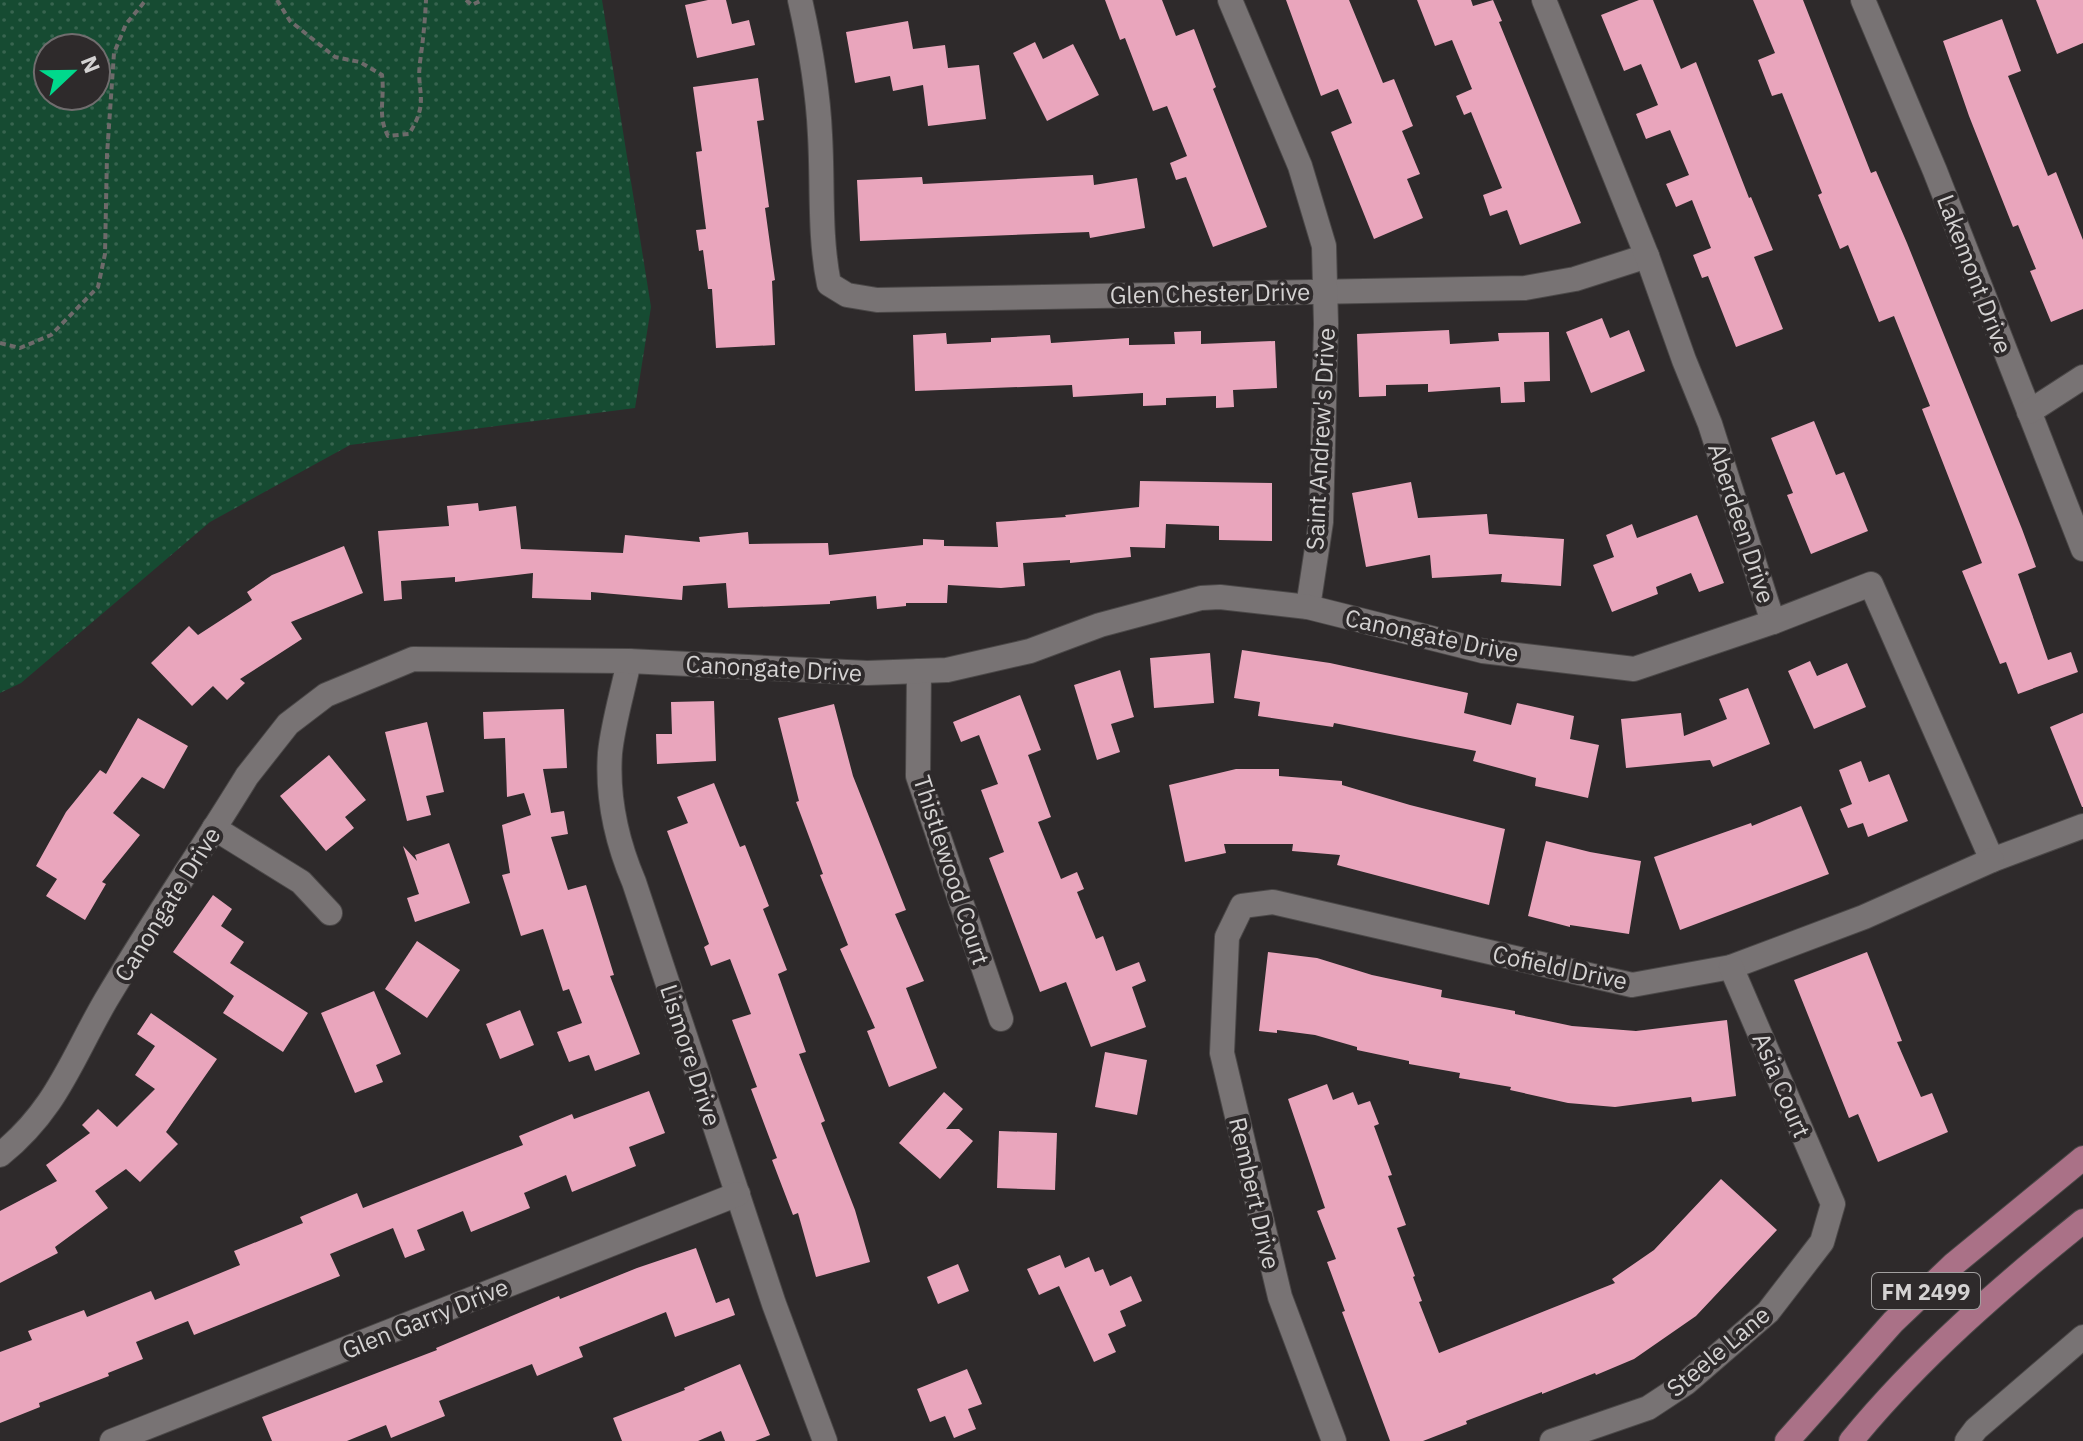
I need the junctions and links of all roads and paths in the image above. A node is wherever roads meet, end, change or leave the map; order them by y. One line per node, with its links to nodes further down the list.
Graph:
1 (146, 0): 12 (path)
2 (277, 0): 3 (path)
3 (426, 0)
4 (466, 0): 5 (path)
5 (482, 0)
6 (1230, 0): 11 (street, Saint Andrew's Drive)
7 (1544, 0): 10 (street, Aberdeen Drive)
8 (1863, 0): 14 (street, Lakemont Drive)
9 (805, 1): 11 (street, Glen Chester Drive)
10 (1647, 256): 11 (street, Glen Chester Drive); 17 (street, Aberdeen Drive)
11 (1325, 290): 16 (street, Saint Andrew's Drive)
12 (0, 343)
13 (2083, 377): 14 (street)
14 (2029, 412): 15 (street, Lakemont Drive)
15 (2083, 549)
16 (1308, 607): 17 (street, Canongate Drive); 19 (street, Canongate Drive)
17 (1773, 622): 22 (street, Aberdeen Drive)
18 (629, 661): 19 (street, Canongate Drive); 21 (street, Canongate Drive); 29 (street, Lismore Drive)
19 (919, 671): 26 (street, Thistlewood Court)
20 (2083, 826): 22 (street)
21 (214, 828): 23 (street); 27 (street, Canongate Drive)
22 (1992, 860): 25 (street, Cofield Drive)
23 (330, 913)
24 (1227, 937): 25 (street, Cofield Drive); 36 (street, Rembert Drive)
25 (1731, 967): 30 (street, Asia Court)
26 (1001, 1019)
27 (0, 1155)
28 (2083, 1158): 38 (main road, FM 2499)
29 (738, 1194): 34 (street, Glen Garry Drive); 35 (street, Lismore Drive)
30 (1833, 1204): 37 (street, Steele Lane)
31 (2083, 1221): 39 (main road, FM 2499)
32 (2083, 1337): 33 (street)
33 (1978, 1437)
34 (112, 1441)
35 (825, 1441)
36 (1334, 1441)
37 (1552, 1441)
38 (1787, 1441)
39 (1851, 1441)

